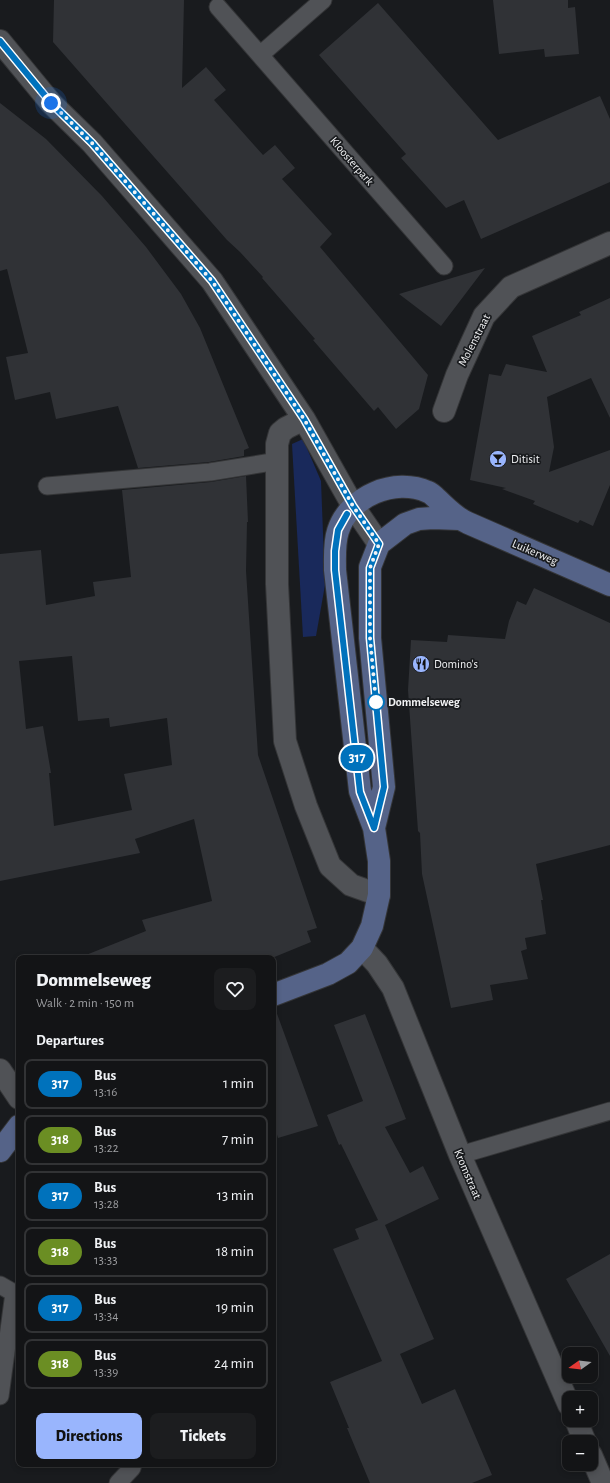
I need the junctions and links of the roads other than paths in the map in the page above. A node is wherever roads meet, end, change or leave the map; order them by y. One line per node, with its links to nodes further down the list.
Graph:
1 (322, 0): 4 (lane)
2 (218, 7): 4 (lane, Kloosterpark)
3 (0, 41): 8 (street)
4 (260, 55): 6 (lane, Kloosterpark)
5 (610, 243): 7 (street, Molenstraat)
6 (444, 266)
7 (444, 411)
8 (304, 419): 9 (street); 11 (street)
9 (278, 461): 10 (lane); 16 (street)
10 (47, 486)
11 (353, 506): 12 (street, Luikerweg); 13 (street); 15 (street)
12 (459, 519): 13 (street, Luikerweg); 14 (street, Luikerweg)
13 (379, 544): 15 (street)
14 (610, 585)
15 (374, 828): 16 (street)
16 (379, 896): 17 (street)
17 (362, 948): 18 (street); 24 (street, Kromstraat)
18 (276, 994)
19 (0, 1070): 20 (street)
20 (16, 1094)
21 (610, 1111): 24 (lane)
22 (16, 1130): 23 (street)
23 (0, 1151)
24 (460, 1155): 26 (street, Kromstraat)
25 (11, 1289): 27 (lane)
26 (563, 1391)
27 (0, 1396)
28 (132, 1467): 30 (lane)
29 (598, 1471): 31 (street)
30 (118, 1483)
31 (603, 1483)

